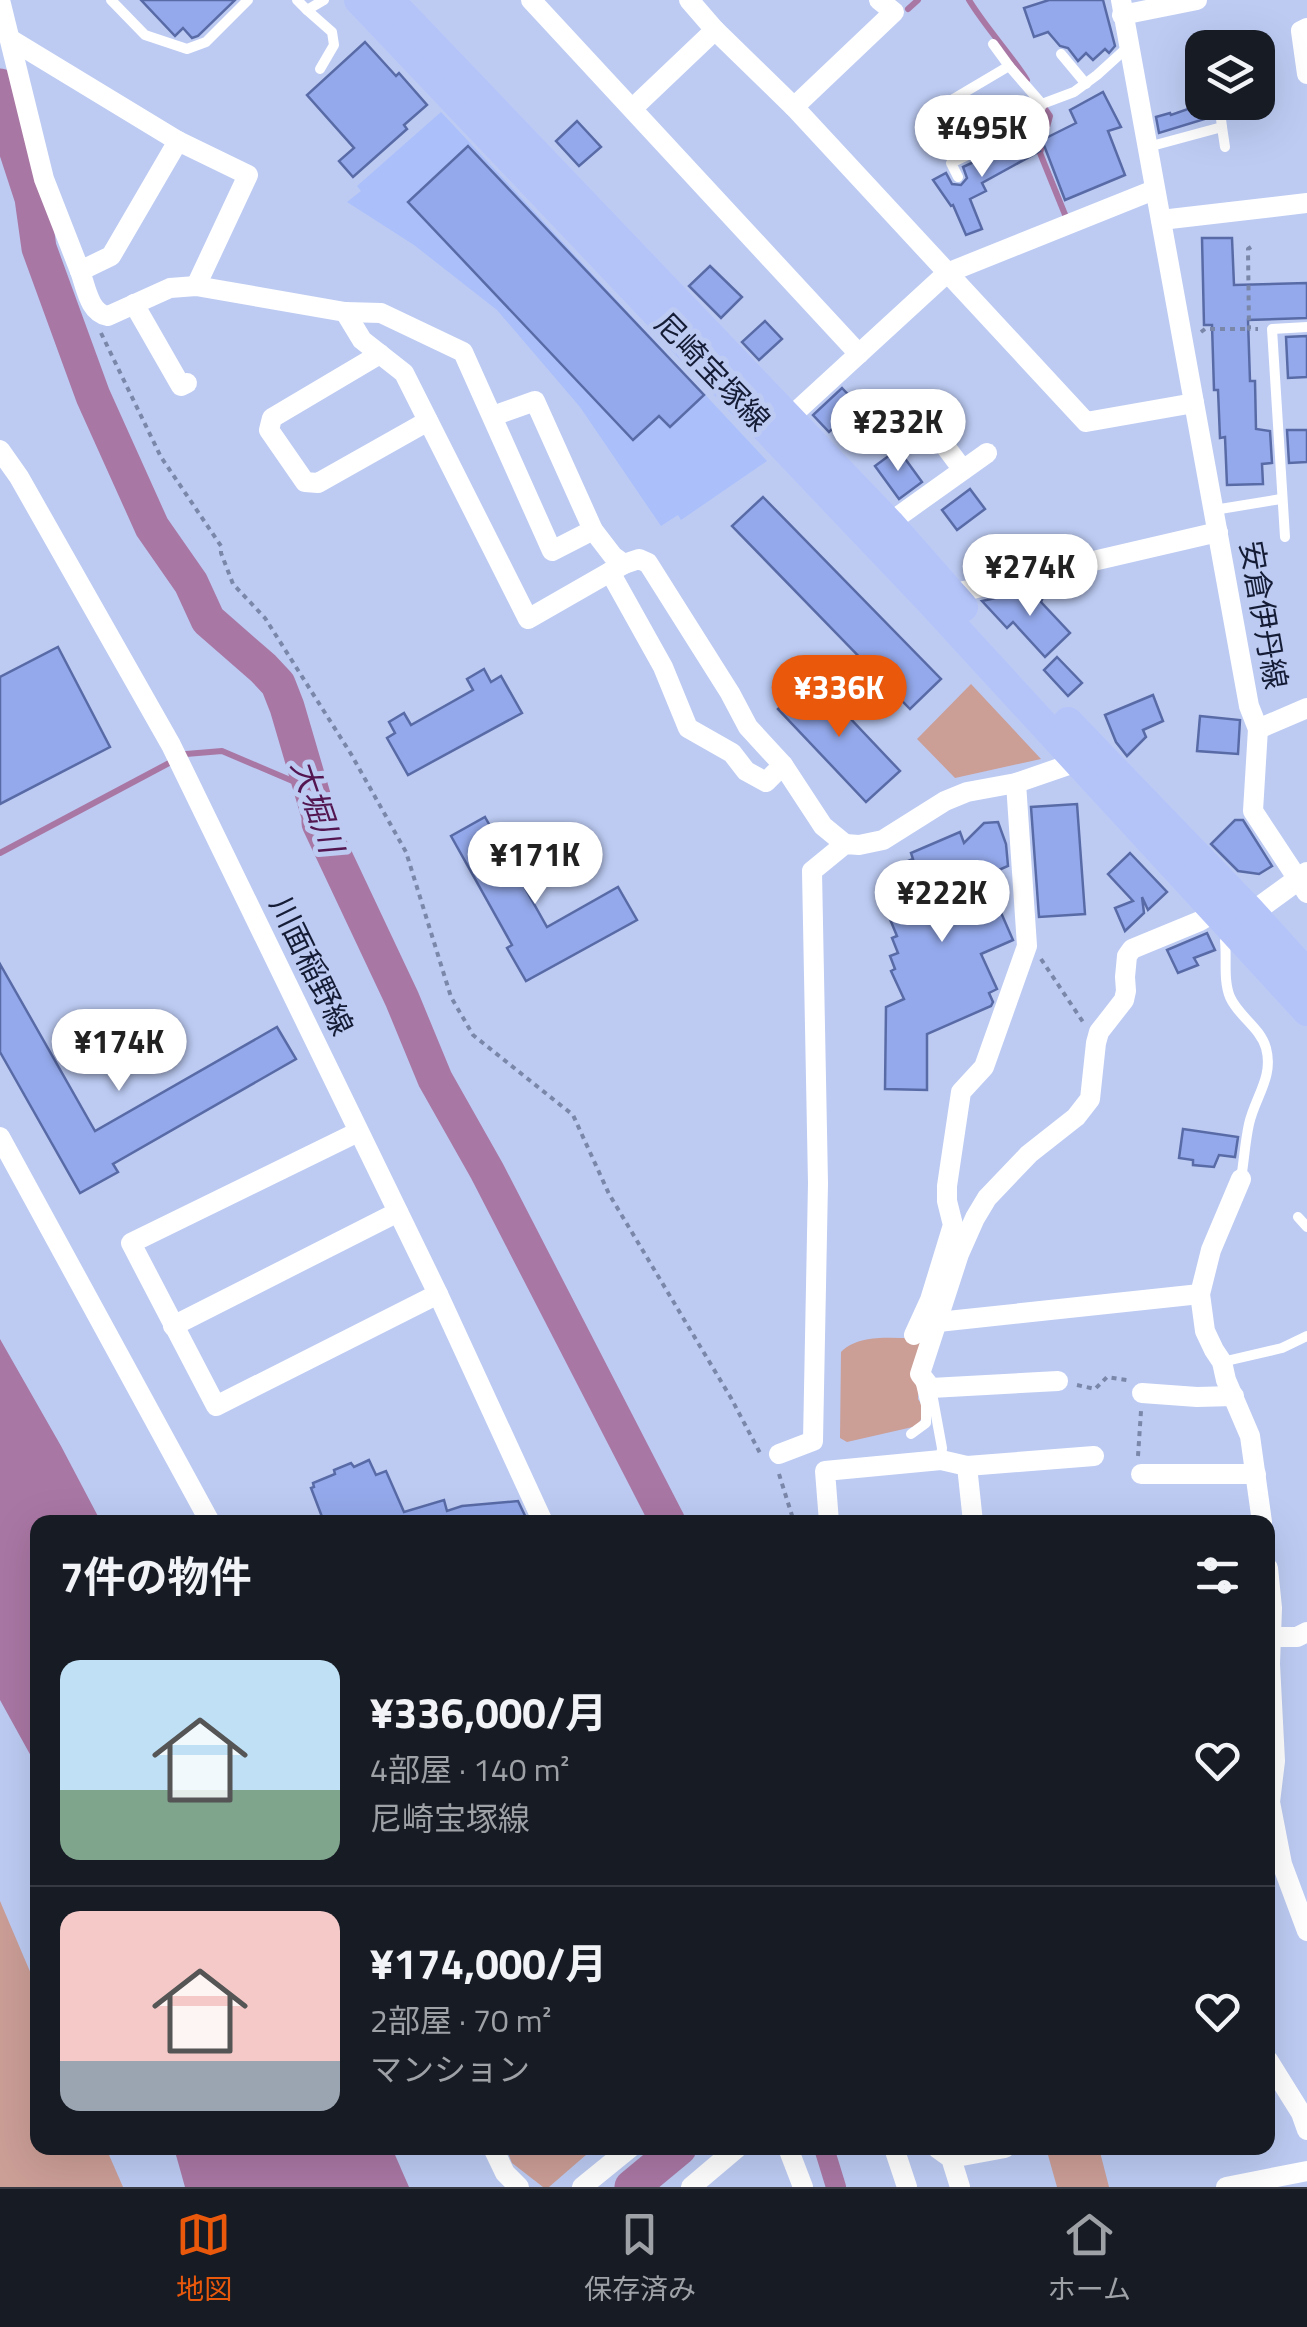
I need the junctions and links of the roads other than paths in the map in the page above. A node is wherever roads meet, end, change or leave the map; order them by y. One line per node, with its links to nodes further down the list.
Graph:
1 (0, 0): 16 (street)
2 (112, 0): 3 (lane)
3 (248, 0)
4 (297, 0): 13 (lane)
5 (324, 0): 13 (lane)
6 (359, 0): 68 (main road, 尼崎宝塚線)
7 (389, 0): 53 (main road, 尼崎宝塚線)
8 (530, 0): 28 (street)
9 (689, 0): 15 (street)
10 (879, 0): 27 (street)
11 (1197, 0): 12 (street)
12 (1122, 8): 18 (street, 安倉伊丹線)
13 (307, 10): 21 (lane)
14 (1307, 28): 22 (street)
15 (715, 30): 27 (street); 28 (street)
16 (10, 39): 32 (street); 41 (street)
17 (993, 44): 20 (lane)
18 (1130, 46): 24 (lane); 33 (street, 安倉伊丹線)
19 (1061, 54): 24 (lane)
20 (1009, 66): 25 (lane); 26 (lane)
21 (320, 69)
22 (1307, 74)
23 (958, 77): 25 (lane)
24 (1086, 84): 26 (lane)
25 (967, 91): 29 (lane)
26 (1042, 104): 35 (lane)
27 (794, 107): 42 (street)
28 (633, 108): 48 (street)
29 (933, 110)
30 (1221, 120): 31 (lane)
31 (1222, 126): 33 (lane); 34 (lane)
32 (178, 141): 41 (street); 43 (street)
33 (1147, 147): 38 (street, 安倉伊丹線)
34 (1224, 147)
35 (951, 163): 36 (lane); 37 (lane)
36 (937, 168)
37 (958, 176)
38 (1154, 190): 40 (street, 安倉伊丹線); 42 (street)
39 (1307, 203): 40 (street)
40 (1162, 220): 51 (street, 安倉伊丹線)
41 (80, 271): 44 (street)
42 (946, 274): 48 (street); 51 (street)
43 (196, 286): 44 (street); 45 (street)
44 (134, 304): 49 (street)
45 (346, 312): 47 (street); 52 (street)
46 (1307, 327): 58 (lane)
47 (380, 354): 54 (street); 54 (street)
48 (859, 354): 53 (street)
49 (181, 386)
50 (910, 399): 57 (street)
51 (1194, 403): 59 (street, 安倉伊丹線)
52 (492, 416): 61 (street); 61 (street)
53 (788, 418): 60 (main road, 尼崎宝塚線)
54 (428, 421): 64 (street)
55 (0, 450): 76 (street, 川面稲野線)
56 (987, 453): 57 (street)
57 (963, 470): 60 (street)
58 (1281, 499): 59 (lane); 63 (lane)
59 (1214, 510): 62 (street, 安倉伊丹線)
60 (888, 523): 65 (main road, 尼崎宝塚線)
61 (593, 530): 64 (street)
62 (1218, 532): 65 (street); 67 (street, 安倉伊丹線)
63 (1284, 537)
64 (617, 568): 69 (street); 69 (street)
65 (950, 594): 68 (main road, 尼崎宝塚線)
66 (1307, 708): 67 (street)
67 (1258, 729): 72 (street, 安倉伊丹線)
68 (1084, 754): 70 (street); 73 (main road, 尼崎宝塚線)
69 (784, 765): 71 (street)
70 (1016, 783): 71 (street); 86 (street)
71 (845, 844): 96 (street)
72 (1304, 881): 73 (street, 安倉伊丹線)
73 (1232, 918): 74 (main road, 尼崎宝塚線); 75 (main road, 尼崎宝塚線); 78 (lane); 84 (street)
74 (1307, 974)
75 (1307, 1011)
76 (358, 1132): 79 (street, 川面稲野線); 85 (street)
77 (0, 1137): 100 (street)
78 (1241, 1179): 83 (street)
79 (398, 1212): 82 (street, 川面稲野線); 85 (street)
80 (1298, 1217): 81 (lane)
81 (1307, 1227)
82 (438, 1294): 85 (street); 101 (street, 川面稲野線)
83 (1200, 1294): 84 (street); 88 (street)
84 (938, 1322): 90 (street)
85 (173, 1326)
86 (914, 1335)
87 (1307, 1336): 88 (lane)
88 (1222, 1362): 92 (street)
89 (1058, 1381): 90 (street)
90 (931, 1388): 93 (lane); 95 (lane)
91 (1142, 1393): 92 (street)
92 (1234, 1396): 99 (street)
93 (911, 1434)
94 (1094, 1456): 97 (street)
95 (941, 1460): 97 (street); 102 (street)
96 (775, 1462)
97 (967, 1466): 103 (street)
98 (1142, 1474): 99 (street)
99 (1256, 1474): 104 (street)
100 (206, 1515)
101 (539, 1515)
102 (829, 1515)
103 (972, 1515)
104 (1261, 1515)
105 (1307, 1632): 106 (street)
106 (1275, 1636)
107 (1275, 1834): 108 (street)
108 (1307, 1932)
109 (1278, 2095): 110 (street)
110 (1307, 2130)
111 (496, 2155): 118 (street)
112 (621, 2155): 119 (street)
113 (728, 2155): 120 (street)
114 (791, 2155): 121 (street)
115 (896, 2155): 122 (street)
116 (945, 2155): 123 (street)
117 (1307, 2171): 124 (street)
118 (519, 2187)
119 (582, 2187)
120 (691, 2187)
121 (803, 2187)
122 (906, 2187)
123 (960, 2187)
124 (1226, 2187)

